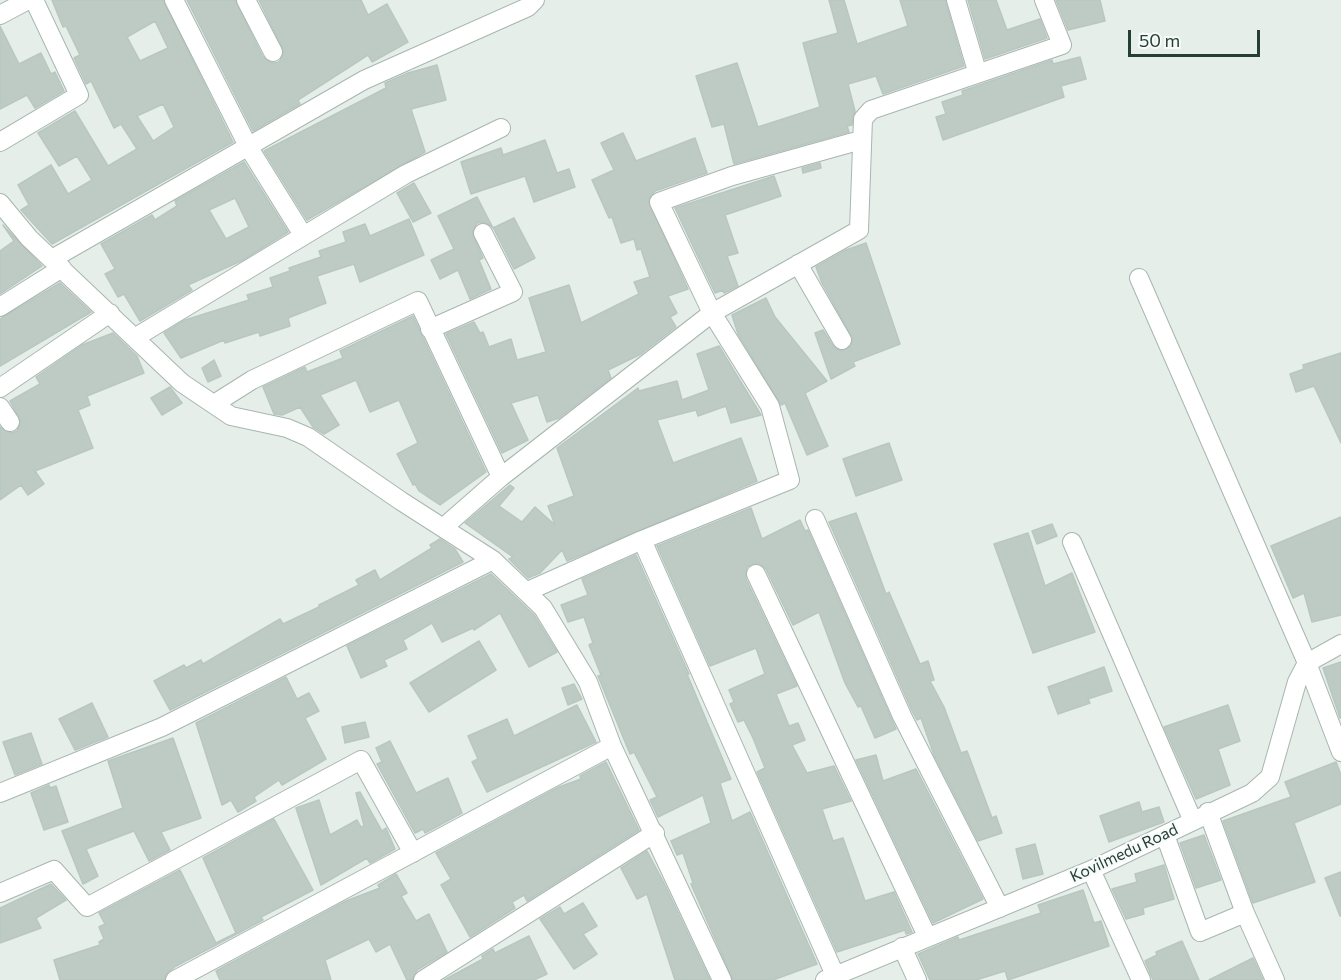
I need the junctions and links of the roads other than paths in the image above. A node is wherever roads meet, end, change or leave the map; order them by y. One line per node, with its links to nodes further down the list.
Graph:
1 (28, 0): 8 (street)
2 (34, 0): 12 (street)
3 (174, 0): 14 (street)
4 (246, 0): 9 (street)
5 (536, 0): 14 (street)
6 (956, 0): 10 (street)
7 (1044, 0): 10 (street)
8 (0, 15)
9 (273, 52)
10 (977, 71): 13 (street)
11 (501, 128): 17 (street)
12 (0, 141)
13 (861, 141): 19 (street); 23 (street)
14 (249, 148): 17 (street); 18 (street)
15 (0, 203): 18 (street)
16 (483, 233): 24 (street)
17 (303, 235): 25 (street)
18 (57, 263): 21 (street); 22 (street)
19 (798, 264): 23 (street); 26 (street)
20 (1139, 278): 38 (street)
21 (0, 307)
22 (110, 313): 25 (street); 27 (street)
23 (712, 313): 29 (street); 32 (street)
24 (430, 329): 28 (street); 29 (street)
25 (136, 337): 28 (street)
26 (842, 340)
27 (0, 388)
28 (214, 404): 31 (street)
29 (501, 477): 31 (street)
30 (815, 519): 48 (street)
31 (444, 527): 34 (street)
32 (642, 540): 36 (street); 52 (street)
33 (1072, 542): 42 (street)
34 (493, 560): 36 (street); 41 (street)
35 (756, 574): 50 (street)
36 (528, 591): 39 (street)
37 (1341, 644): 38 (street)
38 (1307, 663): 40 (street); 42 (street, Kovilmedu Road)
39 (612, 746): 43 (street); 45 (street)
40 (1341, 752)
41 (0, 793)
42 (1200, 815): 44 (street, Kovilmedu Road); 49 (street)
43 (655, 833): 54 (street); 55 (street)
44 (1165, 836): 46 (street, Kovilmedu Road); 49 (street)
45 (413, 854): 47 (street); 53 (street)
46 (1090, 870): 48 (street, Kovilmedu Road); 57 (street)
47 (0, 893)
48 (1000, 908): 50 (street, Kovilmedu Road)
49 (1245, 913): 58 (street)
50 (927, 936): 51 (street, Kovilmedu Road)
51 (902, 947): 52 (street, Kovilmedu Road); 56 (street)
52 (830, 977)
53 (175, 980)
54 (423, 980)
55 (722, 980)
56 (917, 980)
57 (1141, 980)
58 (1275, 980)

